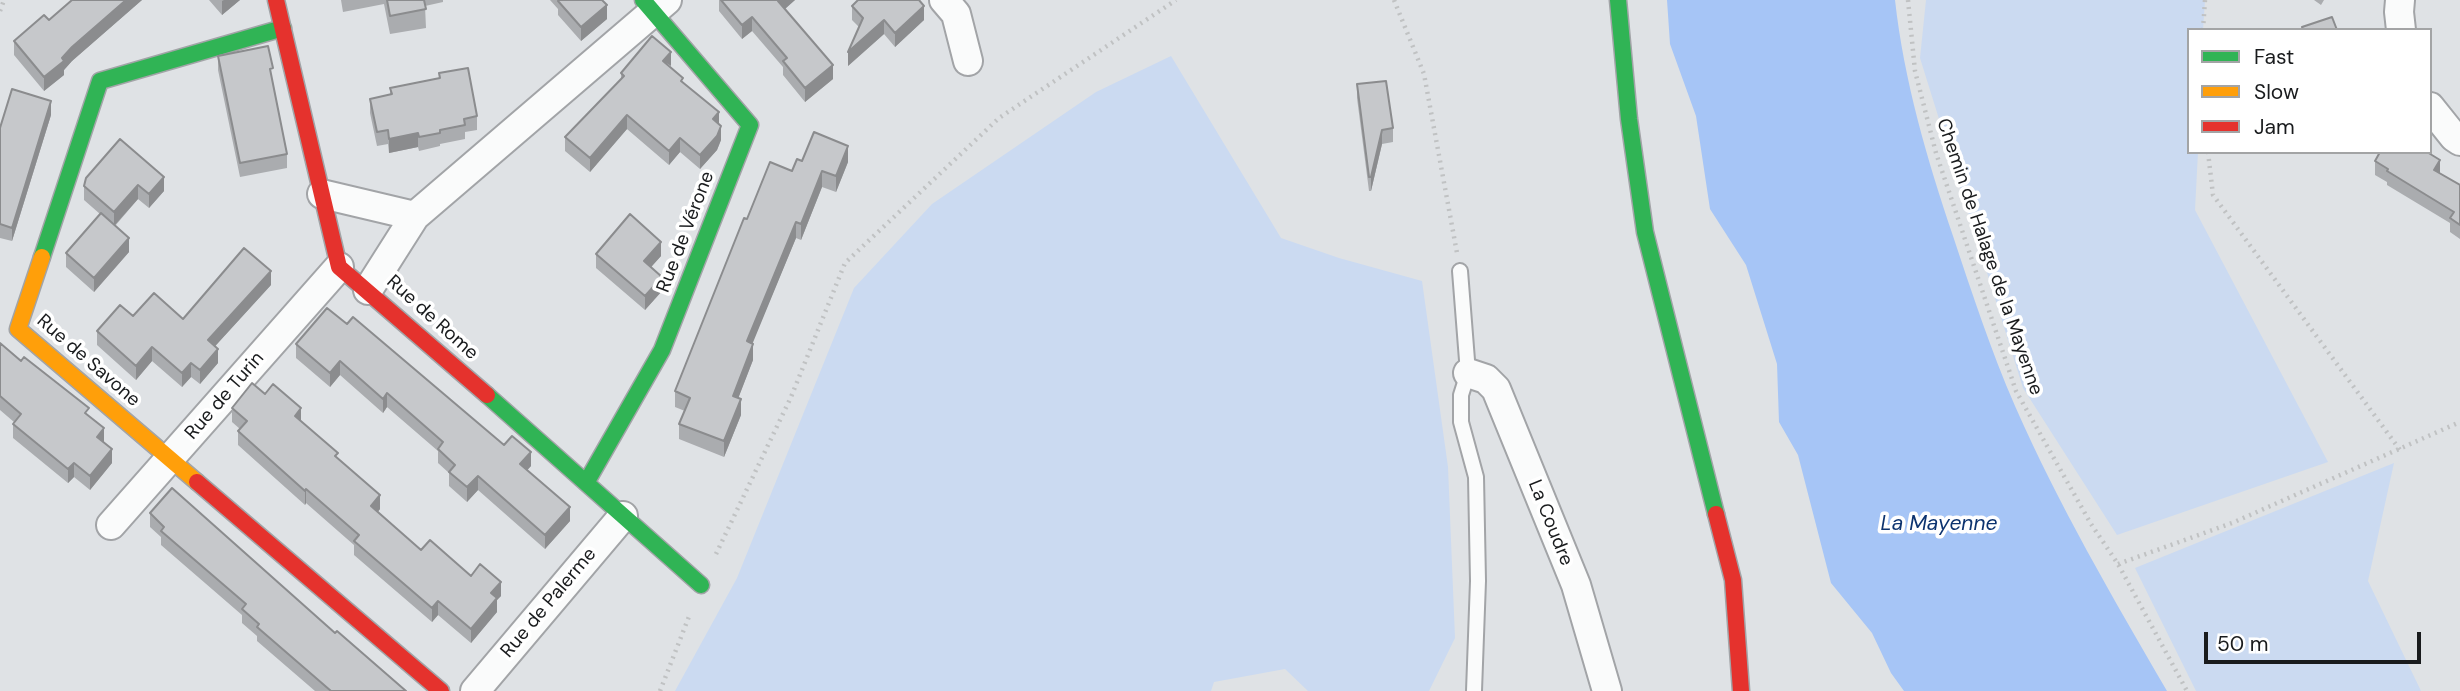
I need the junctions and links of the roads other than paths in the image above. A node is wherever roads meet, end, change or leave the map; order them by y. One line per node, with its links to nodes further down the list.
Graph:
1 (276, 0): 6 (street)
2 (944, 0): 8 (street)
3 (1618, 0): 26 (street)
4 (2400, 0): 7 (street)
5 (655, 4): 12 (street); 18 (street, Rue de Vérone)
6 (283, 28): 11 (street); 17 (street, Rue de Savone)
7 (2401, 28)
8 (968, 61)
9 (2432, 110): 10 (street)
10 (2460, 141)
11 (322, 194): 12 (street); 13 (street)
12 (415, 216): 15 (street)
13 (339, 267): 15 (street, Rue de Rome); 17 (street, Rue de Turin)
14 (1460, 271): 16 (lane)
15 (368, 290): 18 (street, Rue de Rome)
16 (1468, 373): 24 (lane); 25 (street, La Coudre)
17 (170, 459): 20 (street, Rue de Turin); 22 (street, Rue de Savone)
18 (586, 483): 19 (street, Rue de Rome)
19 (623, 516): 21 (street, Rue de Rome); 23 (street, Rue de Palerme)
20 (111, 525)
21 (701, 585)
22 (441, 691)
23 (475, 691)
24 (1474, 691)
25 (1607, 691)
26 (1741, 691)

